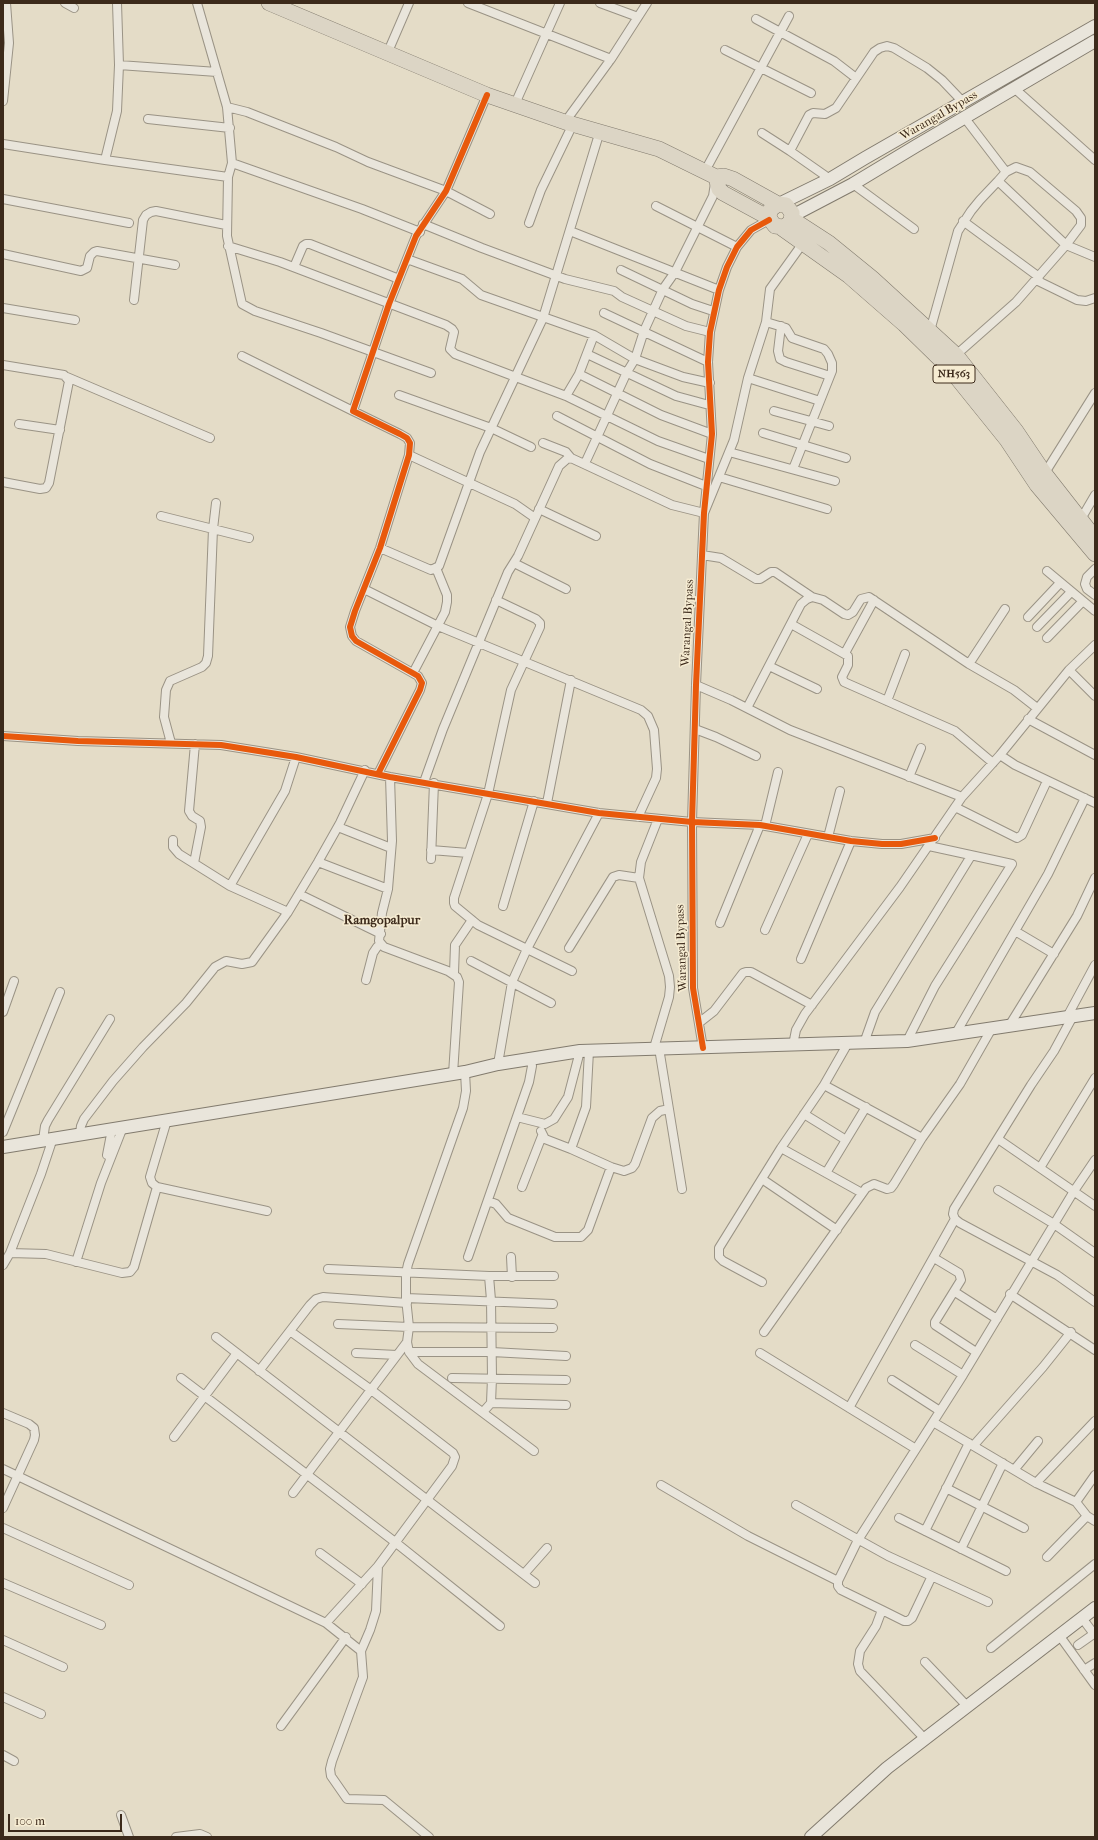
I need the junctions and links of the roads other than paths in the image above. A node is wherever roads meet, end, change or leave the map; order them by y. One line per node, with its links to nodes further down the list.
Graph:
1 (6, 3): 29 (street)
2 (65, 3): 11 (street)
3 (117, 3): 22 (street)
4 (198, 3): 24 (street)
5 (269, 3): 20 (highway)
6 (409, 3): 20 (street)
7 (468, 3): 17 (street)
8 (560, 3): 17 (street)
9 (600, 3): 13 (street)
10 (647, 3): 13 (street)
11 (74, 8)
12 (789, 16): 16 (street)
13 (638, 17): 21 (street)
14 (756, 19): 16 (street)
15 (1095, 26): 30 (main road, Warangal Bypass)
16 (780, 32): 23 (street); 25 (street)
17 (547, 34): 21 (street); 31 (street)
18 (1095, 41): 26 (main road, Warangal Bypass)
19 (725, 50): 23 (street)
20 (387, 54): 28 (highway)
21 (611, 59): 35 (street)
22 (119, 65): 24 (street); 41 (street)
23 (760, 69): 27 (street); 45 (street)
24 (217, 72): 32 (street)
25 (856, 78): 30 (street); 40 (street)
26 (1014, 88): 33 (main road, Warangal Bypass); 42 (street)
27 (811, 93)
28 (487, 95): 31 (highway); 50 (street)
29 (3, 101)
30 (963, 102): 47 (main road, Warangal Bypass)
31 (516, 104): 35 (highway)
32 (227, 107): 36 (street); 50 (street)
33 (964, 117): 44 (street); 49 (main road, Warangal Bypass)
34 (148, 119): 36 (street)
35 (569, 123): 37 (highway); 58 (street)
36 (230, 128): 43 (street)
37 (600, 131): 45 (highway); 63 (street)
38 (762, 133): 40 (street)
39 (3, 144): 41 (street)
40 (790, 151): 47 (street)
41 (105, 160): 46 (street)
42 (1095, 160)
43 (232, 163): 46 (street); 61 (street)
44 (1006, 172): 48 (street); 65 (street)
45 (711, 174): 52 (highway); 55 (highway, NH563); 60 (street)
46 (228, 177): 59 (street)
47 (830, 179): 52 (main road, Warangal Bypass)
48 (998, 181): 56 (street); 65 (street)
49 (853, 184): 55 (main road, Warangal Bypass); 62 (street)
50 (446, 191): 54 (street); 61 (street)
51 (3, 199): 57 (street)
52 (780, 204): 55 (highway)
53 (656, 206): 60 (street)
54 (490, 214)
55 (780, 220): 64 (highway, NH563); 67 (street, Warangal Bypass); 93 (highway, NH563)
56 (964, 221): 77 (street); 93 (street)
57 (129, 223)
58 (529, 223)
59 (226, 225): 66 (street); 70 (street)
60 (697, 227): 67 (street); 75 (street)
61 (421, 228): 71 (street); 76 (street)
62 (914, 229)
63 (570, 231): 75 (street); 76 (street)
64 (803, 243): 90 (street); 141 (highway, NH563)
65 (1066, 244): 69 (street); 77 (street)
66 (228, 246): 73 (street); 96 (street)
67 (737, 247): 80 (street, Warangal Bypass)
68 (3, 254): 70 (street)
69 (1095, 257)
70 (139, 259): 72 (street); 82 (street)
71 (407, 259): 78 (street); 88 (street)
72 (175, 265)
73 (294, 267): 78 (street); 83 (street)
74 (622, 270): 79 (street)
75 (675, 272): 79 (street); 80 (street)
76 (555, 275): 86 (street); 88 (street)
77 (1037, 278): 81 (street); 98 (street)
78 (399, 279): 83 (street)
79 (663, 290): 85 (street); 86 (street)
80 (719, 290): 85 (street, Warangal Bypass)
81 (1095, 298)
82 (134, 300)
83 (389, 304): 96 (street); 108 (street)
84 (3, 308): 89 (street)
85 (713, 311): 94 (street, Warangal Bypass)
86 (654, 312): 92 (street); 94 (street)
87 (604, 313): 92 (street)
88 (543, 318): 95 (street); 108 (street)
89 (75, 320)
90 (766, 322): 91 (street); 109 (street)
91 (780, 326): 106 (street); 106 (street)
92 (644, 331): 100 (street); 101 (street)
93 (930, 331): 98 (highway, NH563)
94 (710, 332): 101 (street, Warangal Bypass)
95 (594, 335): 97 (street); 100 (street)
96 (373, 352): 104 (street); 117 (street)
97 (587, 354): 103 (street); 105 (street)
98 (956, 355): 141 (highway, NH563)
99 (242, 356): 117 (street)
100 (635, 359): 103 (street); 110 (street)
101 (708, 362): 110 (street, Warangal Bypass)
102 (3, 365): 107 (street)
103 (627, 372): 111 (street); 116 (street)
104 (431, 374)
105 (579, 374): 111 (street); 114 (street)
106 (830, 376): 115 (street)
107 (67, 377): 125 (street); 129 (street)
108 (514, 378): 114 (street); 124 (street)
109 (748, 378): 115 (street); 133 (street)
110 (710, 383): 116 (street, Warangal Bypass)
111 (618, 393): 120 (street); 127 (street)
112 (1095, 393): 141 (street)
113 (398, 395): 124 (street)
114 (566, 396): 120 (street)
115 (820, 401): 121 (street)
116 (709, 405): 127 (street, Warangal Bypass)
117 (353, 411): 134 (street)
118 (774, 411): 121 (street)
119 (557, 416): 128 (street)
120 (607, 416): 128 (street); 137 (street)
121 (812, 421): 123 (street); 131 (street)
122 (20, 424): 125 (street)
123 (829, 426)
124 (491, 428): 132 (street); 144 (street)
125 (60, 430): 143 (street)
126 (763, 433): 131 (street)
127 (712, 434): 137 (street, Warangal Bypass)
128 (598, 437): 138 (street); 145 (street)
129 (210, 438)
130 (543, 442): 135 (street)
131 (802, 444): 136 (street); 139 (street)
132 (531, 447)
133 (729, 452): 139 (street); 140 (street)
134 (409, 455): 144 (street); 158 (street)
135 (571, 458): 138 (street); 148 (street)
136 (846, 458)
137 (709, 459): 145 (street, Warangal Bypass)
138 (584, 464): 150 (street)
139 (794, 468): 142 (street)
140 (719, 477): 149 (street); 150 (street)
141 (1041, 479): 153 (highway, NH563); 160 (highway, NH563)
142 (836, 481)
143 (3, 482)
144 (469, 483): 152 (street); 162 (street)
145 (706, 486): 150 (street, Warangal Bypass)
146 (1095, 496): 153 (street)
147 (216, 503): 154 (street)
148 (539, 509): 152 (street); 155 (street)
149 (828, 509)
150 (704, 513): 159 (street, Warangal Bypass)
151 (160, 516): 154 (street)
152 (535, 518): 161 (street)
153 (1081, 519): 157 (highway, NH563)
154 (213, 529): 156 (street); 200 (street)
155 (596, 536)
156 (249, 538)
157 (1095, 538)
158 (380, 548): 162 (street); 166 (street)
159 (702, 554): 170 (street); 191 (street, Warangal Bypass)
160 (1095, 554)
161 (514, 563): 167 (street); 171 (street)
162 (436, 568): 178 (street)
163 (1095, 569): 169 (street)
164 (1047, 571): 165 (street)
165 (1060, 583): 168 (street); 176 (street)
166 (364, 589): 178 (street); 189 (street)
167 (566, 589)
168 (1071, 592): 173 (street); 179 (street)
169 (1095, 595)
170 (812, 597): 172 (street); 177 (street)
171 (496, 600): 181 (street); 185 (street)
172 (874, 600): 183 (street); 186 (street)
173 (1083, 601): 175 (street); 180 (street)
174 (1005, 609): 186 (street)
175 (1095, 611)
176 (1028, 617)
177 (791, 624): 183 (street); 187 (street)
178 (438, 626): 181 (street); 189 (street)
179 (1037, 627)
180 (1047, 638)
181 (479, 642): 185 (street); 214 (street)
182 (1095, 645): 188 (street)
183 (845, 653): 194 (street)
184 (904, 654): 194 (street)
185 (524, 661): 190 (street); 217 (street)
186 (969, 664): 196 (street)
187 (769, 666): 192 (street); 195 (street)
188 (1069, 670): 193 (street); 196 (street)
189 (413, 673): 210 (street)
190 (571, 680): 222 (street); 225 (street)
191 (696, 685): 195 (street); 198 (street, Warangal Bypass)
192 (817, 689)
193 (1095, 696)
194 (887, 701): 207 (street)
195 (747, 708): 212 (street)
196 (1037, 708): 197 (street)
197 (1028, 720): 203 (street); 204 (street)
198 (695, 729): 206 (street); 227 (street, Warangal Bypass)
199 (3, 736): 200 (street)
200 (171, 743): 201 (street)
201 (195, 744): 205 (street); 242 (street)
202 (921, 748): 212 (street)
203 (1000, 755): 207 (street); 213 (street)
204 (1095, 755)
205 (296, 756): 208 (street); 245 (street)
206 (756, 756)
207 (993, 763): 218 (street)
208 (365, 770): 210 (street); 229 (street)
209 (778, 772): 228 (street)
210 (378, 774): 211 (street)
211 (390, 777): 214 (street); 236 (street)
212 (909, 777): 218 (street)
213 (1047, 781): 219 (street); 223 (street)
214 (424, 782): 215 (street)
215 (434, 784): 217 (street); 237 (street)
216 (840, 791): 231 (street)
217 (488, 794): 220 (street); 238 (street)
218 (962, 798): 223 (street)
219 (1085, 798): 221 (street); 253 (street)
220 (534, 801): 222 (street); 248 (street)
221 (1095, 802)
222 (547, 803): 224 (street)
223 (955, 807): 232 (street)
224 (599, 813): 225 (street); 257 (street)
225 (638, 817): 226 (street)
226 (658, 819): 227 (street); 243 (street)
227 (692, 822): 228 (street); 274 (street, Warangal Bypass)
228 (762, 825): 230 (street); 251 (street)
229 (338, 827): 236 (street); 241 (street)
230 (808, 834): 231 (street); 252 (street)
231 (828, 837): 234 (street)
232 (935, 838): 234 (street); 235 (street)
233 (173, 840): 242 (street)
234 (851, 841): 259 (street)
235 (929, 846): 239 (street); 269 (street)
236 (391, 848): 246 (street)
237 (431, 850): 238 (street); 240 (street)
238 (468, 853): 250 (street)
239 (971, 856): 278 (street); 280 (street)
240 (431, 859)
241 (318, 862): 246 (street); 247 (street)
242 (194, 863): 245 (street)
243 (640, 878): 256 (street); 282 (street)
244 (1095, 878): 258 (street)
245 (230, 886): 249 (street)
246 (388, 890): 254 (street)
247 (298, 894): 249 (street); 254 (street)
248 (504, 906)
249 (288, 912): 299 (street)
250 (472, 920): 257 (street); 263 (street)
251 (720, 922)
252 (765, 930)
253 (1015, 931): 258 (street); 277 (street)
254 (381, 934): 255 (street)
255 (381, 944): 263 (street); 264 (street)
256 (569, 948)
257 (527, 949): 262 (street); 266 (street)
258 (1054, 954): 275 (street)
259 (801, 959)
260 (471, 961): 266 (street)
261 (1095, 965): 272 (street)
262 (572, 971)
263 (454, 973): 288 (street)
264 (366, 980)
265 (14, 982): 270 (street)
266 (512, 982): 268 (street); 286 (street)
267 (60, 992): 298 (street)
268 (551, 1003)
269 (812, 1005): 274 (street); 281 (street)
270 (3, 1012)
271 (1095, 1013): 272 (main road)
272 (1070, 1017): 275 (main road); 303 (street)
273 (110, 1018): 302 (street)
274 (700, 1022): 283 (street, Warangal Bypass)
275 (1009, 1026): 276 (main road)
276 (992, 1028): 277 (main road); 301 (street)
277 (956, 1033): 278 (main road)
278 (907, 1041): 280 (main road)
279 (848, 1043): 280 (main road); 281 (main road); 290 (street)
280 (864, 1043)
281 (793, 1045): 283 (main road)
282 (656, 1048): 283 (main road); 284 (main road); 292 (street)
283 (703, 1048)
284 (584, 1051): 285 (main road); 296 (street); 307 (street)
285 (530, 1058): 286 (main road); 294 (street)
286 (498, 1064): 287 (main road)
287 (465, 1072): 288 (main road); 335 (street)
288 (453, 1074): 295 (main road)
289 (1095, 1078): 311 (street)
290 (824, 1085): 291 (street); 293 (street)
291 (866, 1107): 301 (street); 304 (street)
292 (669, 1109): 310 (street); 316 (street)
293 (804, 1114): 304 (street); 306 (street)
294 (517, 1117): 296 (street); 320 (street)
295 (167, 1120): 297 (main road); 314 (street)
296 (540, 1123): 300 (street)
297 (117, 1128): 299 (main road); 308 (street); 331 (street)
298 (3, 1132)
299 (80, 1134): 302 (main road)
300 (542, 1136): 307 (street); 315 (street)
301 (922, 1138): 319 (street)
302 (48, 1139): 305 (main road); 326 (street)
303 (998, 1139): 311 (street); 323 (street)
304 (846, 1140): 312 (street)
305 (3, 1147)
306 (781, 1148): 312 (street); 313 (street)
307 (571, 1149): 310 (street)
308 (107, 1155)
309 (1095, 1160): 318 (street)
310 (612, 1167): 320 (street)
311 (1040, 1168): 318 (street)
312 (826, 1173): 319 (street)
313 (762, 1179): 325 (street); 339 (street)
314 (157, 1187): 322 (street); 331 (street)
315 (522, 1187)
316 (682, 1189)
317 (998, 1190): 324 (street)
318 (1074, 1191): 321 (street); 324 (street)
319 (862, 1194): 325 (street)
320 (488, 1201): 328 (street)
321 (1095, 1206)
322 (267, 1211)
323 (955, 1219): 330 (street); 332 (street)
324 (1054, 1224): 327 (street); 332 (street)
325 (837, 1230): 352 (street)
326 (10, 1253): 331 (street); 333 (street)
327 (1095, 1253)
328 (468, 1257)
329 (511, 1257): 338 (street)
330 (934, 1258): 340 (street); 377 (street)
331 (76, 1262)
332 (1032, 1262): 341 (street); 344 (street)
333 (3, 1265)
334 (328, 1269): 335 (street)
335 (406, 1273): 336 (street); 342 (street)
336 (489, 1276): 338 (street); 343 (street)
337 (554, 1276): 338 (street)
338 (512, 1277)
339 (762, 1282)
340 (955, 1292): 346 (street); 360 (street)
341 (1010, 1294): 346 (street); 353 (street)
342 (407, 1300): 343 (street); 348 (street); 351 (street)
343 (491, 1300): 345 (street); 349 (street)
344 (1095, 1302)
345 (553, 1304)
346 (997, 1319): 360 (street)
347 (338, 1324): 348 (street)
348 (409, 1327): 349 (street); 355 (street)
349 (492, 1327): 350 (street); 359 (street)
350 (553, 1328)
351 (290, 1331): 366 (street); 373 (street)
352 (764, 1332)
353 (1070, 1332): 357 (street); 386 (street)
354 (216, 1337): 361 (street)
355 (407, 1342): 358 (street); 364 (street)
356 (915, 1345): 367 (street)
357 (1095, 1350)
358 (409, 1352): 359 (street); 379 (street)
359 (492, 1352): 365 (street); 370 (street)
360 (976, 1352): 367 (street)
361 (237, 1353): 366 (street); 374 (street)
362 (356, 1353): 364 (street)
363 (760, 1353): 377 (street)
364 (398, 1355): 373 (street)
365 (566, 1356)
366 (259, 1371): 383 (street)
367 (963, 1375): 378 (street)
368 (181, 1378): 374 (street)
369 (452, 1378): 370 (street)
370 (492, 1378): 371 (street); 375 (street)
371 (566, 1380)
372 (892, 1380): 378 (street)
373 (370, 1389): 383 (street); 399 (street)
374 (204, 1396): 384 (street); 392 (street)
375 (490, 1402): 376 (street); 379 (street)
376 (566, 1405)
377 (849, 1408): 387 (street)
378 (940, 1411): 382 (street)
379 (483, 1412): 388 (street)
380 (3, 1413): 393 (street)
381 (1095, 1421): 395 (street)
382 (933, 1422): 386 (street); 387 (street)
383 (339, 1433): 392 (street); 399 (street)
384 (174, 1437)
385 (1038, 1441): 391 (street)
386 (971, 1444): 389 (street); 397 (street)
387 (916, 1449): 409 (street)
388 (534, 1451)
389 (1003, 1463): 391 (street); 402 (street)
390 (3, 1469): 393 (street)
391 (1014, 1470): 395 (street)
392 (307, 1474): 398 (street); 410 (street)
393 (18, 1475): 403 (street); 429 (street)
394 (1095, 1475): 400 (street)
395 (1036, 1483): 400 (street)
396 (661, 1485): 420 (street)
397 (946, 1488): 402 (street); 408 (street)
398 (293, 1493)
399 (427, 1499): 410 (street); 418 (street)
400 (1076, 1502): 404 (street)
401 (796, 1505): 409 (street)
402 (982, 1507): 407 (street); 412 (street)
403 (3, 1508)
404 (1092, 1517): 414 (street)
405 (899, 1518): 408 (street)
406 (3, 1528): 424 (street)
407 (1024, 1528)
408 (925, 1531): 412 (street)
409 (858, 1540): 419 (street); 420 (street)
410 (395, 1542): 416 (street); 431 (street)
411 (547, 1548): 418 (street)
412 (961, 1549): 417 (street)
413 (320, 1553): 423 (street)
414 (1048, 1557)
415 (1095, 1564): 437 (street)
416 (378, 1566): 423 (street); 438 (street)
417 (1006, 1571)
418 (524, 1574): 422 (street)
419 (931, 1578): 425 (street); 427 (street)
420 (838, 1581): 427 (street)
421 (3, 1583): 430 (street)
422 (536, 1583)
423 (362, 1584): 429 (street)
424 (129, 1585)
425 (988, 1602)
426 (1095, 1608): 428 (main road)
427 (882, 1610): 448 (street)
428 (1082, 1618): 432 (street); 433 (main road)
429 (326, 1624): 434 (street)
430 (101, 1625)
431 (500, 1626)
432 (1095, 1633): 436 (street)
433 (1059, 1635): 442 (street); 445 (main road)
434 (346, 1637): 438 (street); 447 (street)
435 (3, 1640): 441 (street)
436 (1078, 1645)
437 (991, 1648)
438 (361, 1651): 455 (street)
439 (925, 1662): 445 (street)
440 (1095, 1663): 442 (street)
441 (62, 1667)
442 (1084, 1670): 443 (street)
443 (1095, 1685)
444 (3, 1696): 446 (street)
445 (967, 1706): 448 (main road)
446 (41, 1714)
447 (281, 1726)
448 (925, 1739): 456 (main road)
449 (3, 1755): 450 (street)
450 (14, 1761)
451 (121, 1815): 452 (street)
452 (128, 1837)
453 (176, 1837): 454 (street)
454 (207, 1837)
455 (429, 1837)
456 (811, 1837)

